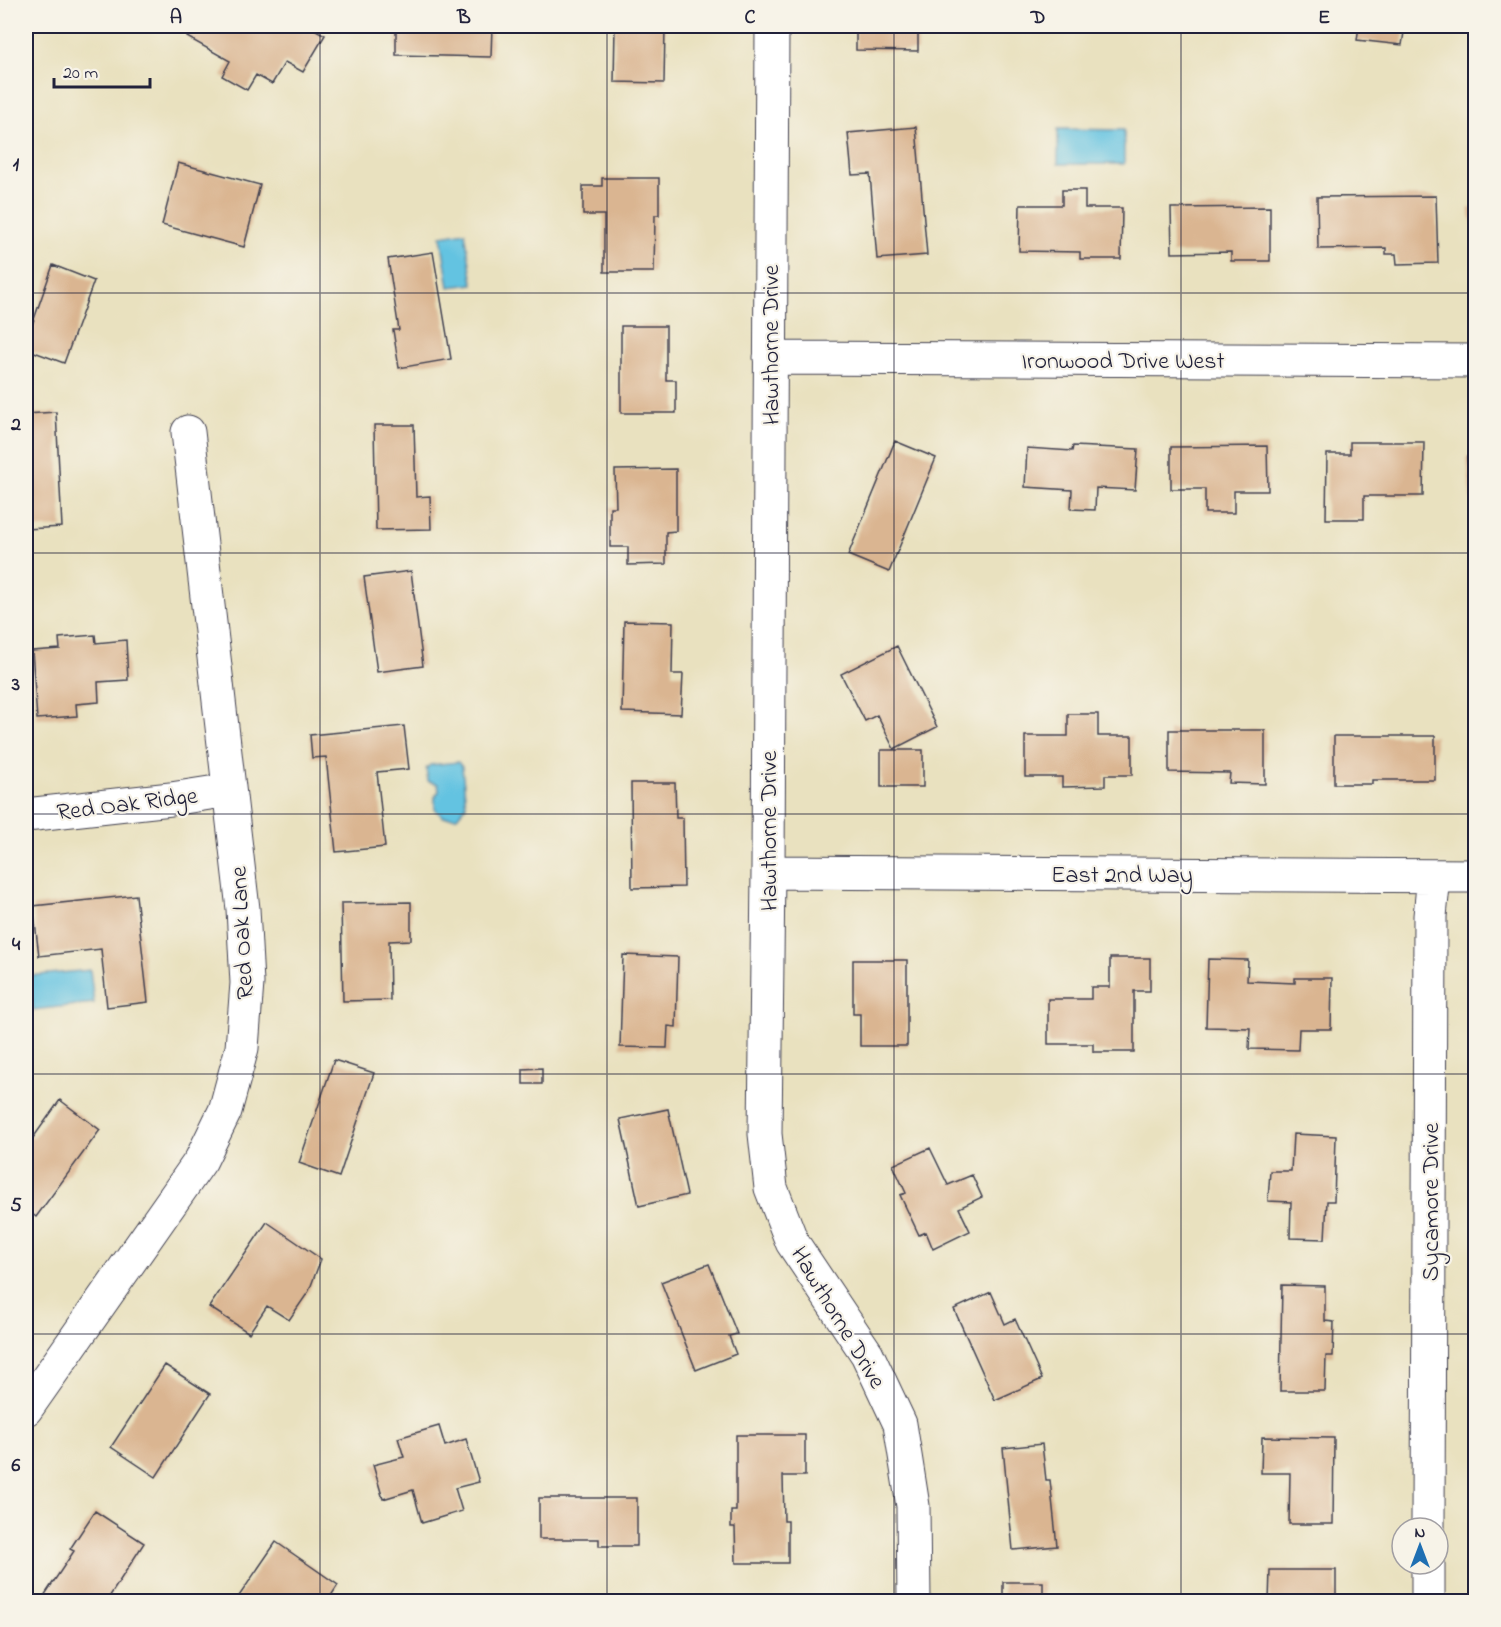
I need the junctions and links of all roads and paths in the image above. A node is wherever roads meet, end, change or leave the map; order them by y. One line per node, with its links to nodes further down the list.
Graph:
1 (772, 26): 2 (street, Hawthorne Drive)
2 (770, 358): 3 (street, Ironwood Drive West); 7 (street, Hawthorne Drive)
3 (1476, 361)
4 (188, 432): 5 (street, Red Oak Lane)
5 (229, 790): 6 (street, Red Oak Ridge); 10 (street, Red Oak Lane)
6 (26, 815)
7 (768, 872): 8 (street, East 2nd Way); 13 (street, Hawthorne Drive)
8 (1434, 876): 9 (street, East 2nd Way); 11 (street, Sycamore Drive)
9 (1476, 876)
10 (26, 1409)
11 (1428, 1516)
12 (1428, 1576): 14 (street)
13 (914, 1602)
14 (1428, 1602)

